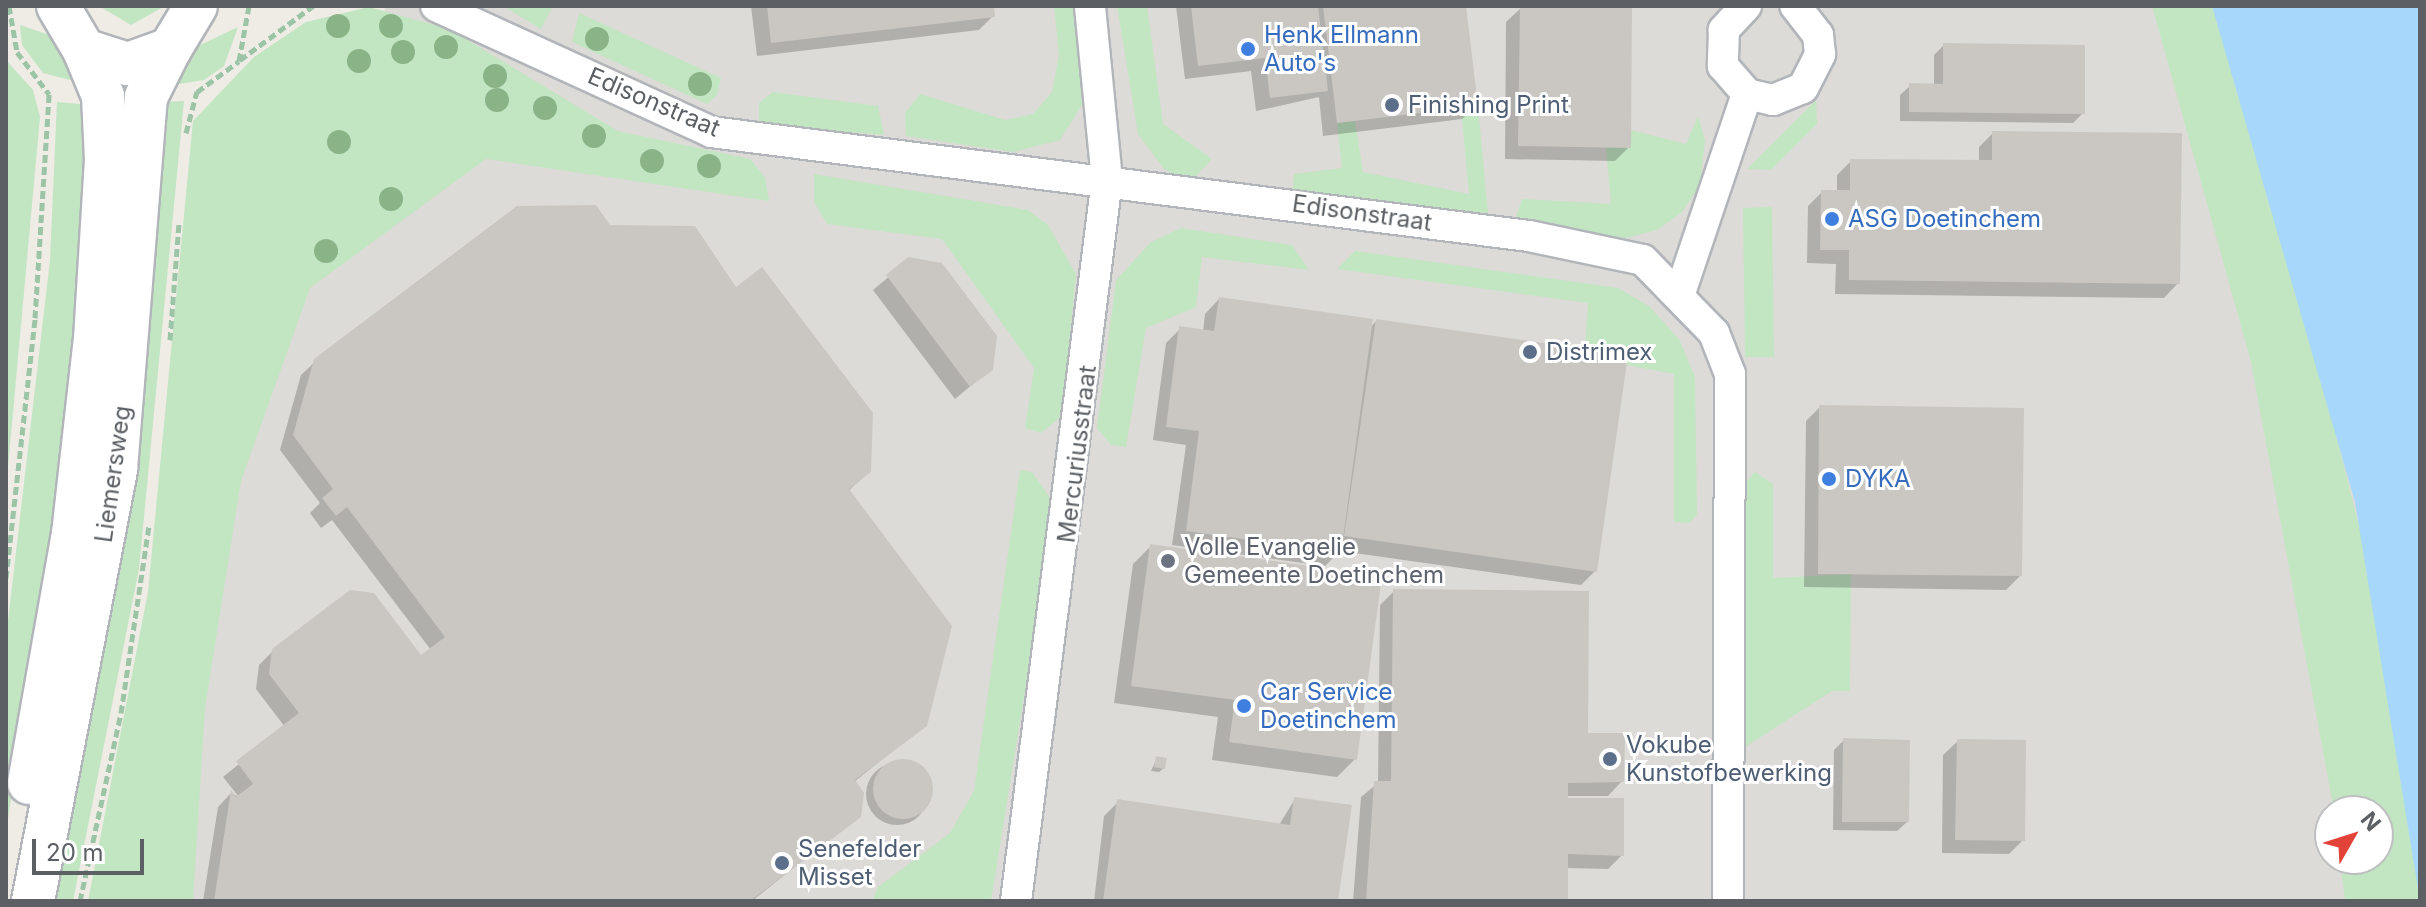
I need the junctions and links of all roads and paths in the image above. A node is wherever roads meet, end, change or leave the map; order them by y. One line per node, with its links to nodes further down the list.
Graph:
1 (9, 6): 13 (path)
2 (58, 6): 11 (main road, Liemersweg)
3 (196, 6): 10 (main road, Liemersweg)
4 (249, 6): 14 (path)
5 (313, 6): 14 (path)
6 (436, 6): 17 (street, Edisonstraat)
7 (1090, 6): 17 (street, Mercuriusstraat)
8 (1746, 6): 16 (street)
9 (1795, 6): 16 (street)
10 (170, 49): 11 (main road); 21 (main road, Liemersweg)
11 (84, 50): 20 (main road, Liemersweg)
12 (6, 51): 13 (path)
13 (17, 52): 19 (path)
14 (239, 61): 15 (path)
15 (197, 91)
16 (1747, 94): 18 (street)
17 (1107, 180): 18 (street, Edisonstraat); 22 (street, Mercuriusstraat)
18 (1680, 293): 23 (street, Edisonstraat)
19 (6, 578)
20 (6, 897)
21 (33, 901)
22 (1016, 901)
23 (1728, 901)

